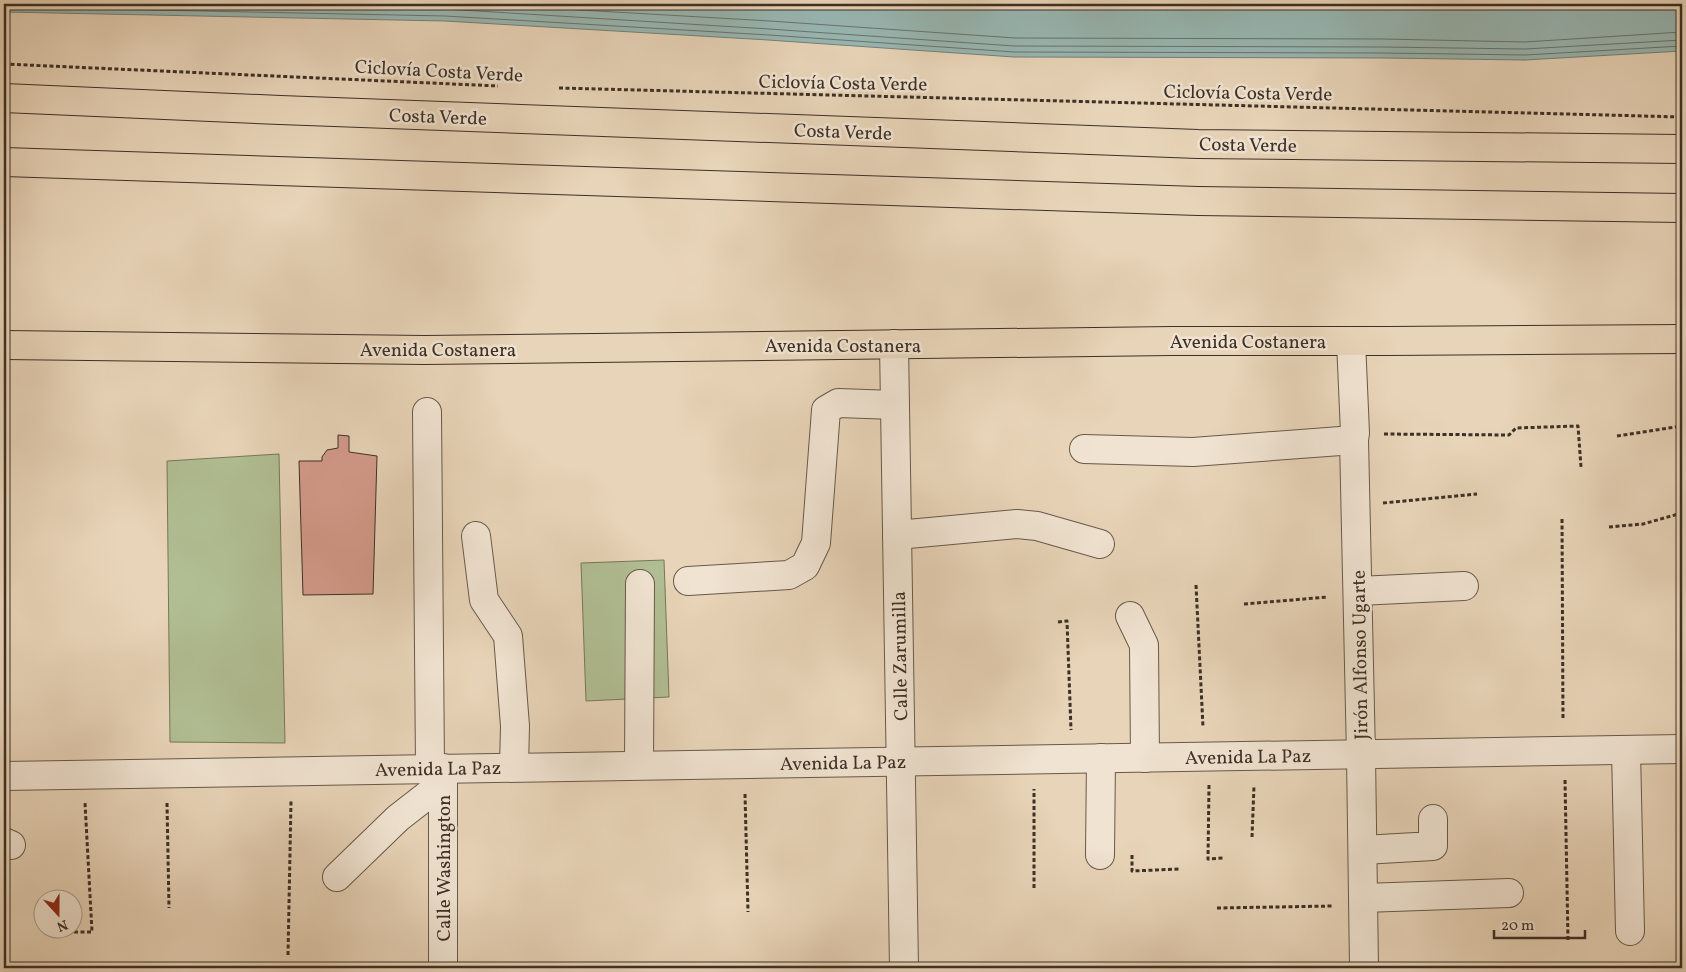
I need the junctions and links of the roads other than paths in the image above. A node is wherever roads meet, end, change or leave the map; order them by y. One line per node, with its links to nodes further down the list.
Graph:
1 (4, 98): 2 (main road, Costa Verde)
2 (1682, 149)
3 (4, 162): 4 (main road)
4 (1682, 208)
5 (1682, 339): 6 (main road, Avenida Costanera)
6 (1351, 342): 7 (main road, Avenida Costanera); 11 (street, Jirón Alfonso Ugarte)
7 (894, 344): 8 (main road, Avenida Costanera); 9 (street, Calle Zarumilla)
8 (4, 345)
9 (895, 404): 13 (street, Calle Zarumilla); 16 (street)
10 (427, 412): 29 (street, Calle Washington)
11 (1354, 437): 12 (street); 19 (street, Jirón Alfonso Ugarte)
12 (1084, 449)
13 (897, 535): 15 (street); 26 (street, Calle Zarumilla)
14 (476, 536): 28 (street)
15 (1100, 544)
16 (688, 581)
17 (640, 584): 27 (street)
18 (1464, 586): 19 (street)
19 (1358, 593): 23 (street, Jirón Alfonso Ugarte)
20 (1130, 616): 25 (street)
21 (1626, 750): 22 (street, Avenida La Paz); 23 (street, Avenida La Paz); 37 (street)
22 (1682, 750)
23 (1361, 755): 25 (street, Avenida La Paz); 32 (street, Jirón Alfonso Ugarte)
24 (1101, 758): 25 (street, Avenida La Paz); 26 (street, Avenida La Paz); 33 (street)
25 (1146, 758)
26 (901, 761): 27 (street, Avenida La Paz); 39 (street, Calle Zarumilla)
27 (639, 765): 28 (street, Avenida La Paz)
28 (514, 767): 29 (street, Avenida La Paz)
29 (439, 773): 30 (street, Avenida La Paz); 34 (street); 38 (street, Calle Washington)
30 (4, 776)
31 (1433, 819): 32 (street)
32 (1363, 850): 36 (street, Jirón Alfonso Ugarte)
33 (1100, 855)
34 (337, 877)
35 (1509, 893): 36 (street)
36 (1363, 902): 40 (street, Jirón Alfonso Ugarte)
37 (1630, 931)
38 (443, 968)
39 (904, 968)
40 (1364, 968)

